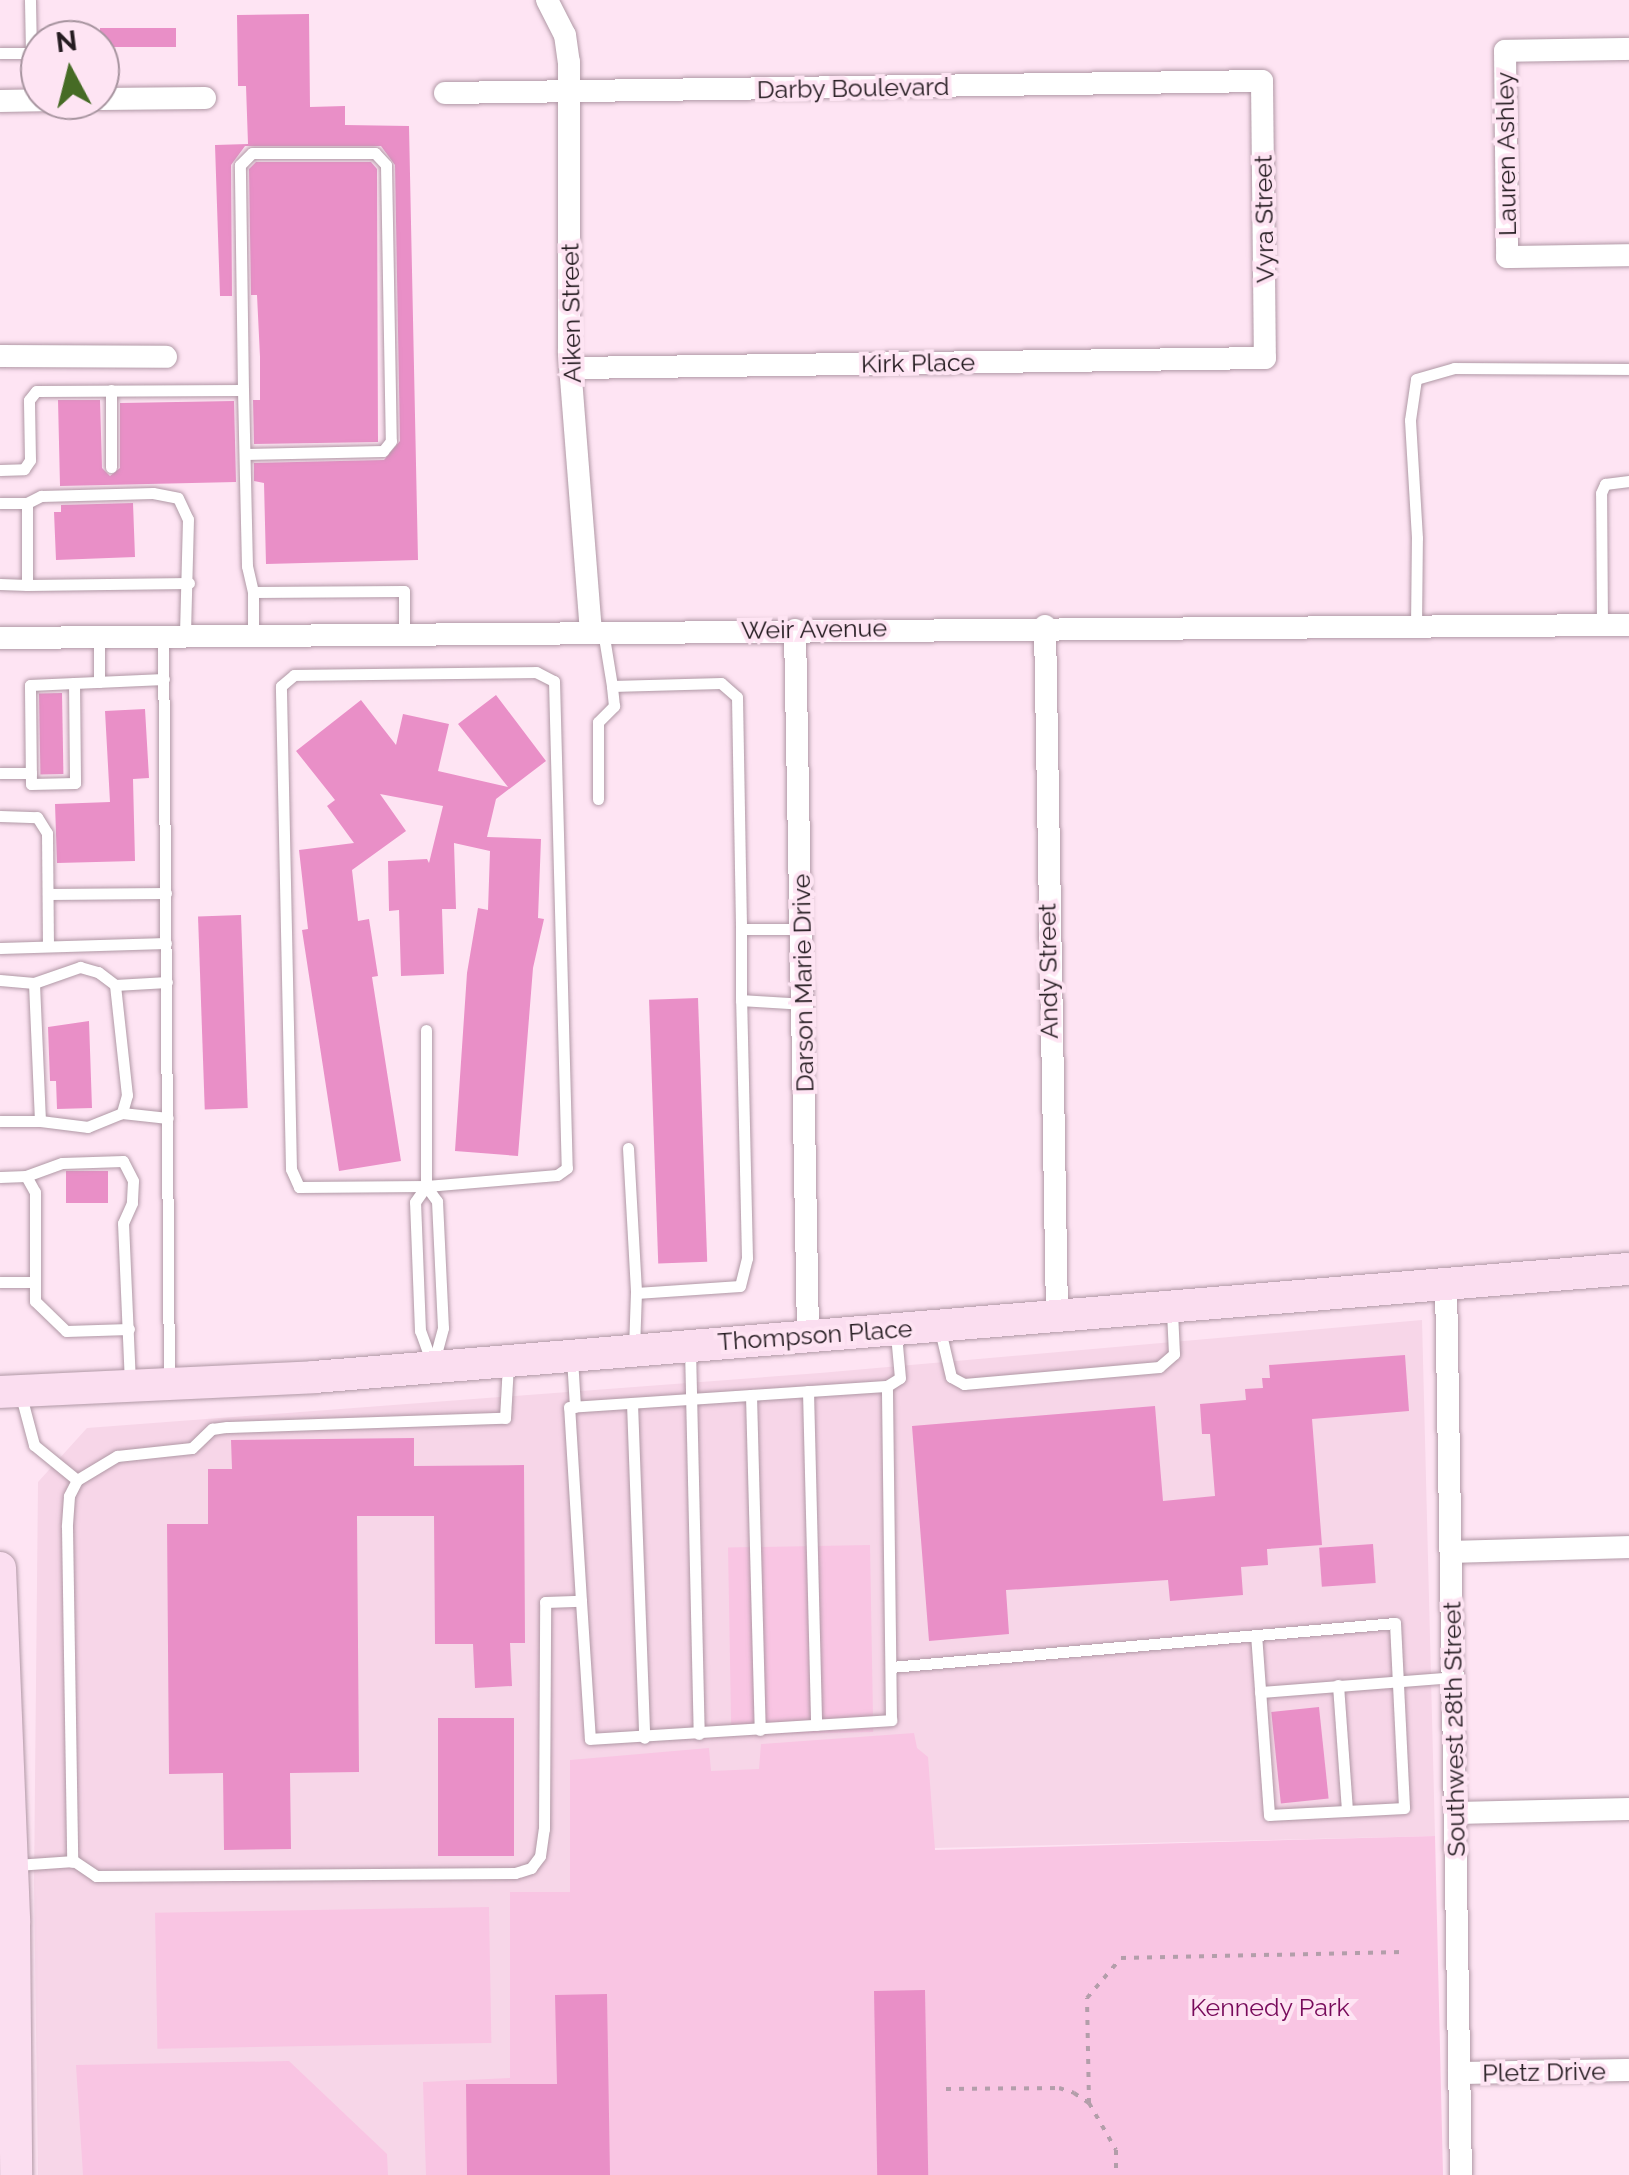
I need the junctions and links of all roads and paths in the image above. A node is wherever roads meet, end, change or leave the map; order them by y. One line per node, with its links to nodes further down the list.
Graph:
1 (30, 0): 4 (lane)
2 (547, 0): 6 (street, Aiken Street)
3 (1629, 49): 10 (street, Lauren Ashley)
4 (0, 53)
5 (1262, 81): 6 (street, Darby Boulevard); 13 (street, Vyra Street)
6 (569, 92): 7 (street, Darby Boulevard); 14 (street, Aiken Street)
7 (445, 93)
8 (205, 98): 9 (street)
9 (120, 99)
10 (1629, 255)
11 (0, 356): 12 (street)
12 (166, 357)
13 (1265, 358): 14 (street, Kirk Place)
14 (571, 368): 33 (street, Aiken Street)
15 (1629, 368): 31 (lane)
16 (112, 390): 17 (lane); 19 (lane); 20 (lane)
17 (243, 390): 18 (lane); 18 (lane)
18 (245, 454): 27 (lane)
19 (112, 467)
20 (0, 470)
21 (1629, 480): 28 (lane)
22 (0, 502): 23 (lane)
23 (27, 503): 25 (lane); 26 (lane)
24 (0, 584): 26 (lane)
25 (189, 584): 26 (lane); 37 (lane)
26 (28, 585)
27 (253, 592): 34 (lane); 35 (lane)
28 (1602, 625): 29 (street, Weir Avenue); 31 (street, Weir Avenue)
29 (1629, 625)
30 (1044, 626): 31 (street, Weir Avenue); 32 (street, Weir Avenue); 75 (street, Andy Street)
31 (1416, 627)
32 (796, 630): 33 (street, Weir Avenue); 50 (street, Darson Marie Drive)
33 (597, 631): 34 (street, Weir Avenue); 42 (lane)
34 (404, 632): 35 (street, Weir Avenue)
35 (253, 634): 37 (street, Weir Avenue)
36 (100, 636): 37 (street, Weir Avenue); 38 (street, Weir Avenue); 40 (lane)
37 (174, 636): 39 (lane)
38 (0, 638)
39 (164, 679): 40 (lane); 47 (lane)
40 (98, 682): 41 (lane)
41 (74, 683): 44 (lane); 44 (lane)
42 (612, 686): 45 (lane); 49 (lane)
43 (0, 773): 44 (lane)
44 (31, 774)
45 (598, 799)
46 (0, 816): 48 (lane)
47 (166, 893): 48 (lane); 51 (lane)
48 (48, 894): 52 (lane)
49 (740, 929): 50 (lane); 58 (lane)
50 (803, 930): 59 (street, Darson Marie Drive)
51 (166, 943): 52 (lane); 55 (lane)
52 (48, 946): 53 (lane)
53 (0, 948)
54 (0, 980): 56 (lane)
55 (167, 982): 57 (lane); 62 (lane)
56 (34, 983): 57 (lane); 64 (lane)
57 (115, 985): 61 (lane)
58 (741, 1000): 59 (lane); 73 (lane)
59 (804, 1004): 79 (street, Darson Marie Drive)
60 (426, 1030): 68 (lane)
61 (122, 1113): 62 (lane); 64 (lane)
62 (168, 1118): 85 (lane)
63 (0, 1121): 64 (lane)
64 (40, 1121)
65 (628, 1148): 73 (lane)
66 (0, 1176): 67 (lane)
67 (26, 1176): 71 (lane); 77 (lane)
68 (426, 1186): 68 (lane); 84 (lane); 84 (lane)
69 (1629, 1269): 72 (street, Thompson Place)
70 (0, 1282): 71 (lane)
71 (35, 1282): 77 (lane)
72 (1446, 1283): 74 (street, Thompson Place); 96 (street, Southwest 28th Street)
73 (636, 1293): 81 (lane)
74 (1171, 1307): 75 (street, Thompson Place); 76 (lane)
75 (1056, 1315): 76 (street, Thompson Place)
76 (939, 1326): 78 (street, Thompson Place)
77 (128, 1329): 87 (lane)
78 (896, 1330): 79 (street, Thompson Place); 86 (lane)
79 (808, 1335): 80 (street, Thompson Place)
80 (690, 1344): 81 (street, Thompson Place); 91 (lane)
81 (634, 1349): 82 (street, Thompson Place)
82 (572, 1354): 83 (street, Thompson Place); 93 (lane)
83 (509, 1360): 84 (street, Thompson Place); 94 (lane)
84 (432, 1366): 85 (street, Thompson Place)
85 (170, 1386): 87 (street, Thompson Place)
86 (888, 1386): 89 (lane); 100 (lane)
87 (130, 1388): 88 (street, Thompson Place)
88 (10, 1392): 94 (lane)
89 (808, 1392): 90 (lane); 105 (lane)
90 (752, 1395): 91 (lane); 106 (lane)
91 (694, 1399): 92 (lane); 107 (lane)
92 (632, 1403): 93 (lane); 108 (lane)
93 (572, 1407): 98 (lane)
94 (77, 1480): 112 (lane)
95 (1629, 1547): 96 (street)
96 (1452, 1552): 101 (street, Southwest 28th Street)
97 (0, 1568): 113 (street)
98 (581, 1601): 108 (lane); 112 (lane)
99 (1256, 1636): 100 (lane); 102 (lane); 104 (lane)
100 (891, 1667): 105 (lane)
101 (1454, 1678): 102 (lane); 111 (street, Southwest 28th Street)
102 (1398, 1680): 103 (lane); 110 (lane)
103 (1338, 1686): 104 (lane); 110 (lane)
104 (1260, 1692): 110 (lane)
105 (816, 1726): 106 (lane)
106 (760, 1730): 107 (lane)
107 (698, 1734): 108 (lane)
108 (644, 1738)
109 (1629, 1809): 111 (street)
110 (1347, 1811)
111 (1456, 1813): 116 (street, Southwest 28th Street)
112 (72, 1862): 113 (lane)
113 (12, 1865): 119 (street)
114 (1402, 1952): 118 (path)
115 (1629, 2070): 116 (street, Pletz Drive)
116 (1459, 2074): 121 (street, Southwest 28th Street)
117 (946, 2089): 118 (path)
118 (1090, 2102): 120 (path)
119 (16, 2175)
120 (1116, 2175)
121 (1460, 2175)

